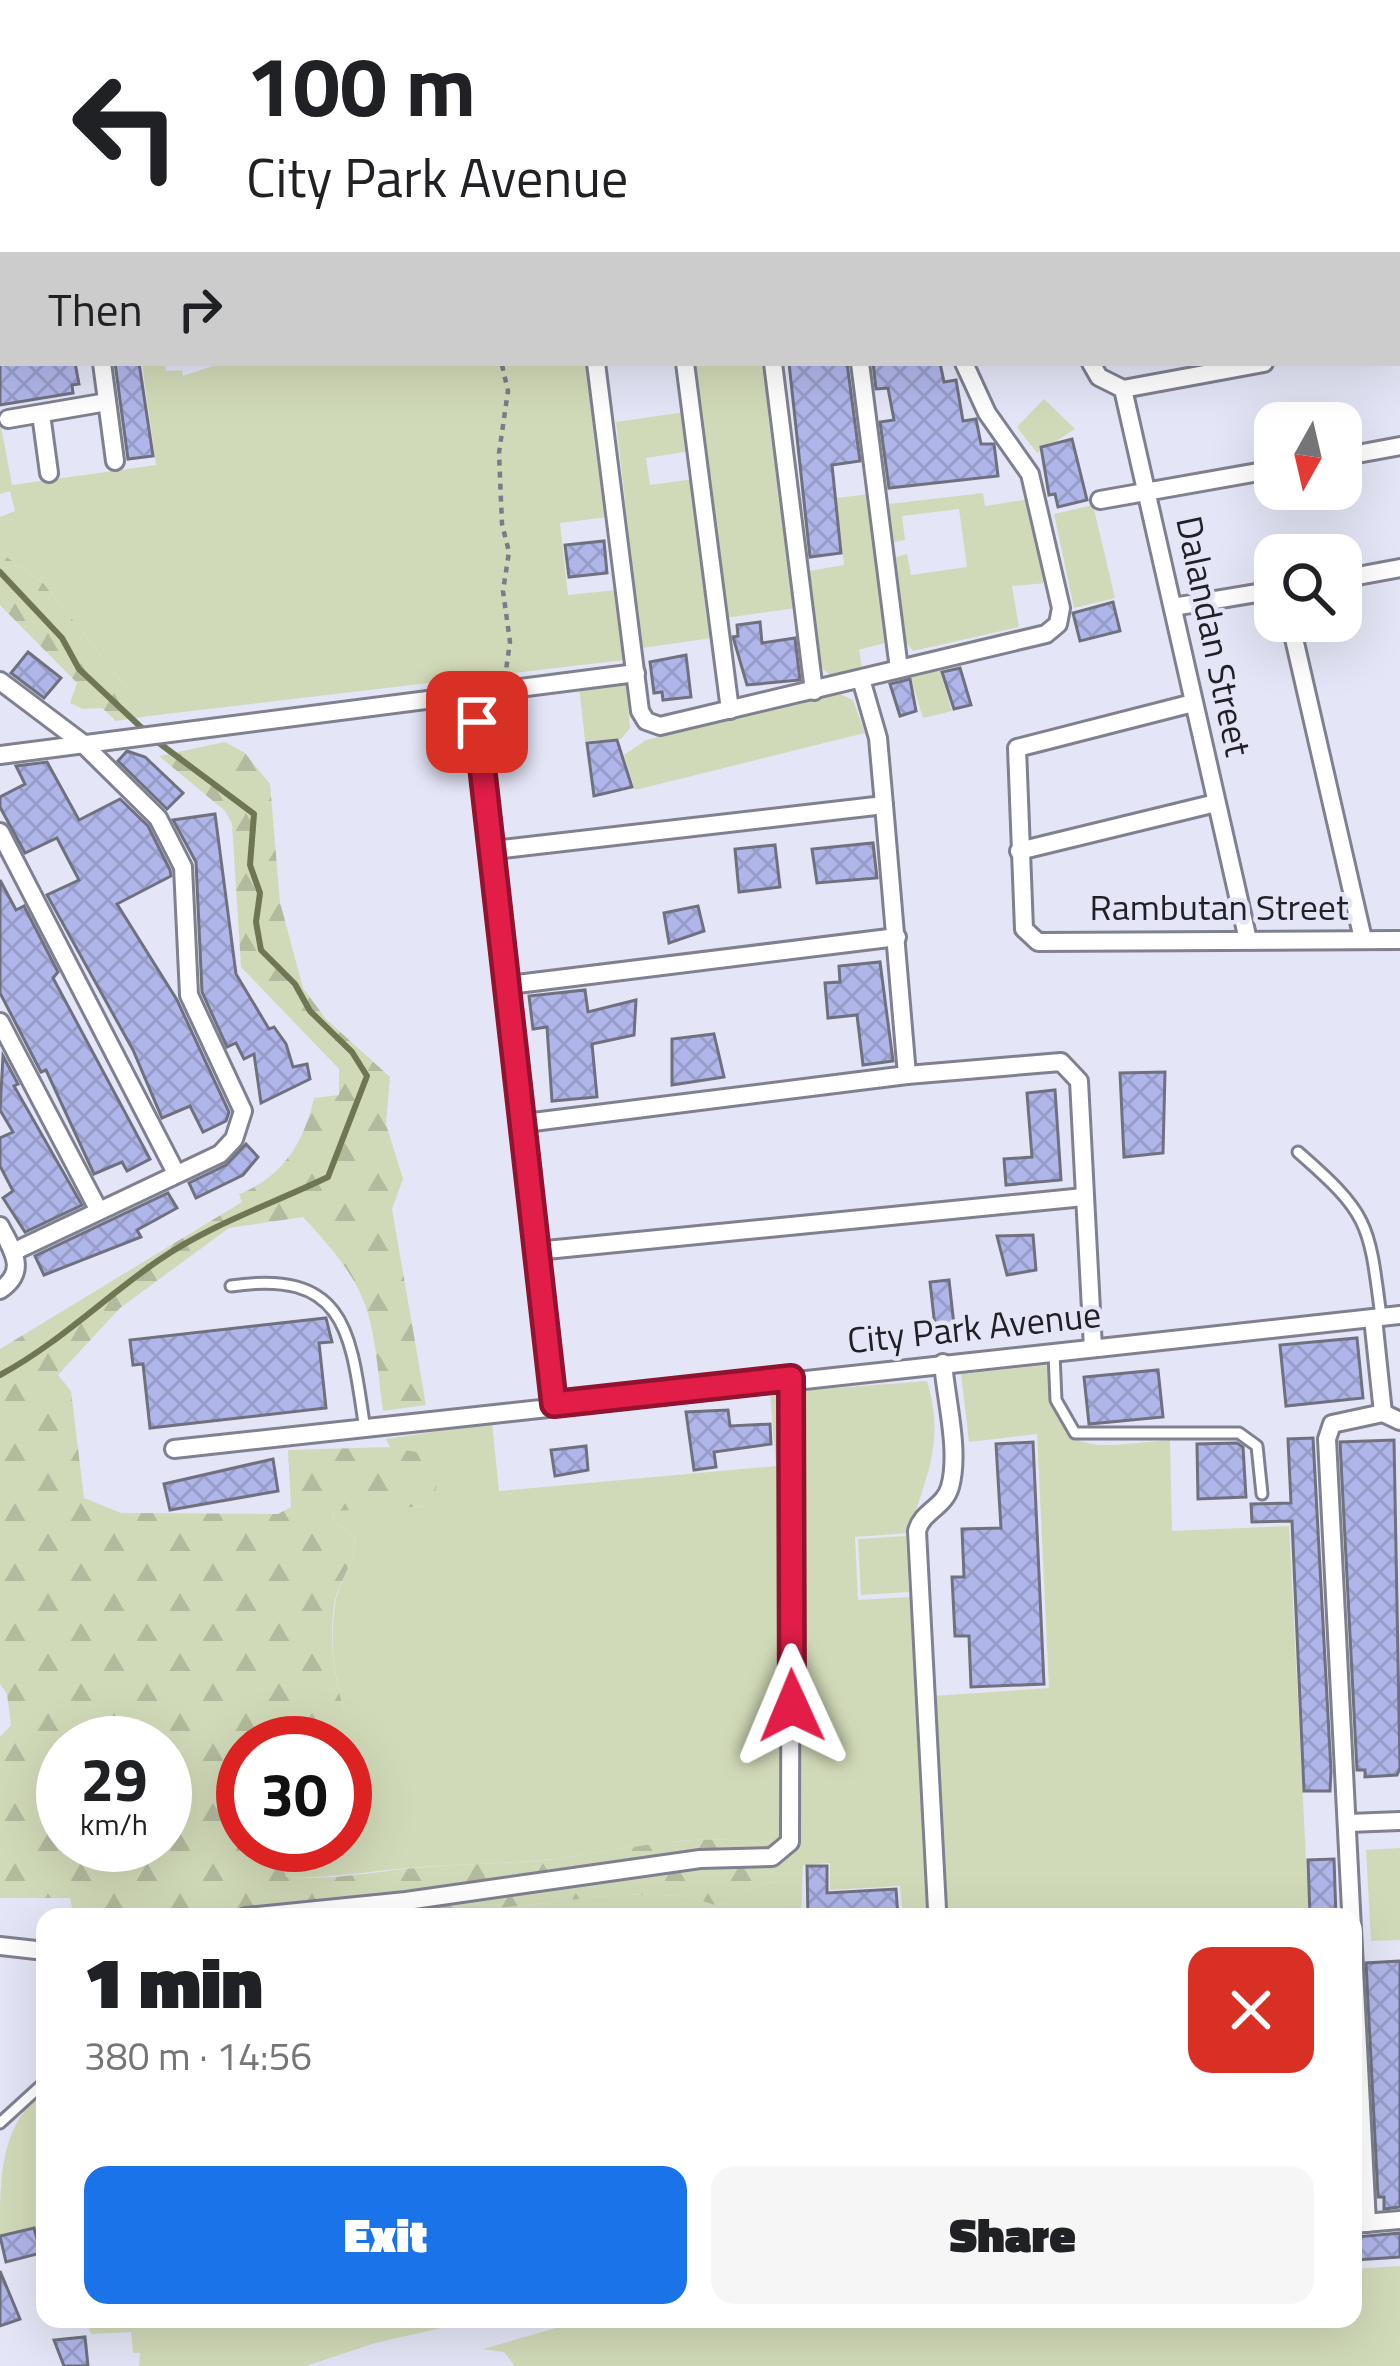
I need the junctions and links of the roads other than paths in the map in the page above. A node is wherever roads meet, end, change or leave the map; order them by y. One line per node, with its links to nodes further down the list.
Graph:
1 (101, 366): 10 (street)
2 (596, 366): 27 (street)
3 (685, 366): 33 (street)
4 (773, 366): 30 (street)
5 (860, 366): 26 (street)
6 (965, 366): 26 (street)
7 (1092, 366): 9 (street)
8 (1248, 366): 9 (street)
9 (1123, 389): 18 (street, Dalandan Street)
10 (107, 402): 11 (street); 15 (street)
11 (40, 414): 12 (street); 16 (street)
12 (8, 419)
13 (1400, 446): 14 (street)
14 (1362, 453)
15 (115, 461)
16 (50, 473)
17 (1254, 473): 18 (street)
18 (1149, 491): 19 (street); 24 (street, Dalandan Street)
19 (1100, 500)
20 (1398, 569): 21 (street); 22 (street)
21 (1362, 575)
22 (1400, 588)
23 (1254, 594): 24 (street)
24 (1173, 607): 32 (street, Dalandan Street)
25 (1295, 642): 42 (street)
26 (899, 669): 28 (street)
27 (636, 673): 31 (street); 33 (street)
28 (861, 679): 30 (street); 37 (street)
29 (0, 681): 34 (street)
30 (814, 691): 33 (street)
31 (443, 695): 34 (street); 39 (street)
32 (1193, 704): 36 (street, Dalandan Street); 40 (street)
33 (730, 710)
34 (81, 742): 35 (street); 50 (street)
35 (0, 755)
36 (1216, 803): 40 (street); 43 (street, Dalandan Street)
37 (884, 806): 39 (street); 41 (street)
38 (0, 832): 50 (street)
39 (494, 850): 45 (street)
40 (1019, 851): 43 (street, Rambutan Street)
41 (897, 937): 45 (street); 47 (street)
42 (1363, 939): 43 (street, Rambutan Street); 44 (street, Rambutan Street)
43 (1248, 940)
44 (1400, 940)
45 (509, 985): 48 (street)
46 (0, 1022): 52 (street)
47 (907, 1075): 48 (street); 51 (street)
48 (525, 1123): 54 (street)
49 (1298, 1152): 58 (lane)
50 (176, 1173): 52 (street)
51 (1084, 1197): 54 (street); 59 (street)
52 (98, 1209): 55 (street)
53 (0, 1226): 55 (street)
54 (536, 1251): 63 (street)
55 (14, 1252): 57 (street)
56 (231, 1286): 65 (lane)
57 (0, 1290)
58 (1385, 1317): 59 (street, City Park Avenue); 64 (street)
59 (1093, 1348): 60 (street, City Park Avenue)
60 (1054, 1354): 61 (street, City Park Avenue); 67 (lane)
61 (943, 1363): 62 (street, City Park Avenue); 71 (street)
62 (791, 1378): 63 (street, City Park Avenue); 70 (street)
63 (554, 1404): 65 (street, City Park Avenue)
64 (1392, 1417): 69 (street)
65 (365, 1430): 66 (street, City Park Avenue)
66 (174, 1449)
67 (1262, 1494)
68 (1400, 1821): 69 (street)
69 (1349, 1823): 72 (street)
70 (336, 1908)
71 (937, 1908)
72 (1351, 1908)
73 (0, 1946): 74 (street)
74 (36, 1950)
75 (36, 2090): 76 (lane)
76 (0, 2123)
77 (1400, 2220): 78 (street)
78 (1362, 2223)

